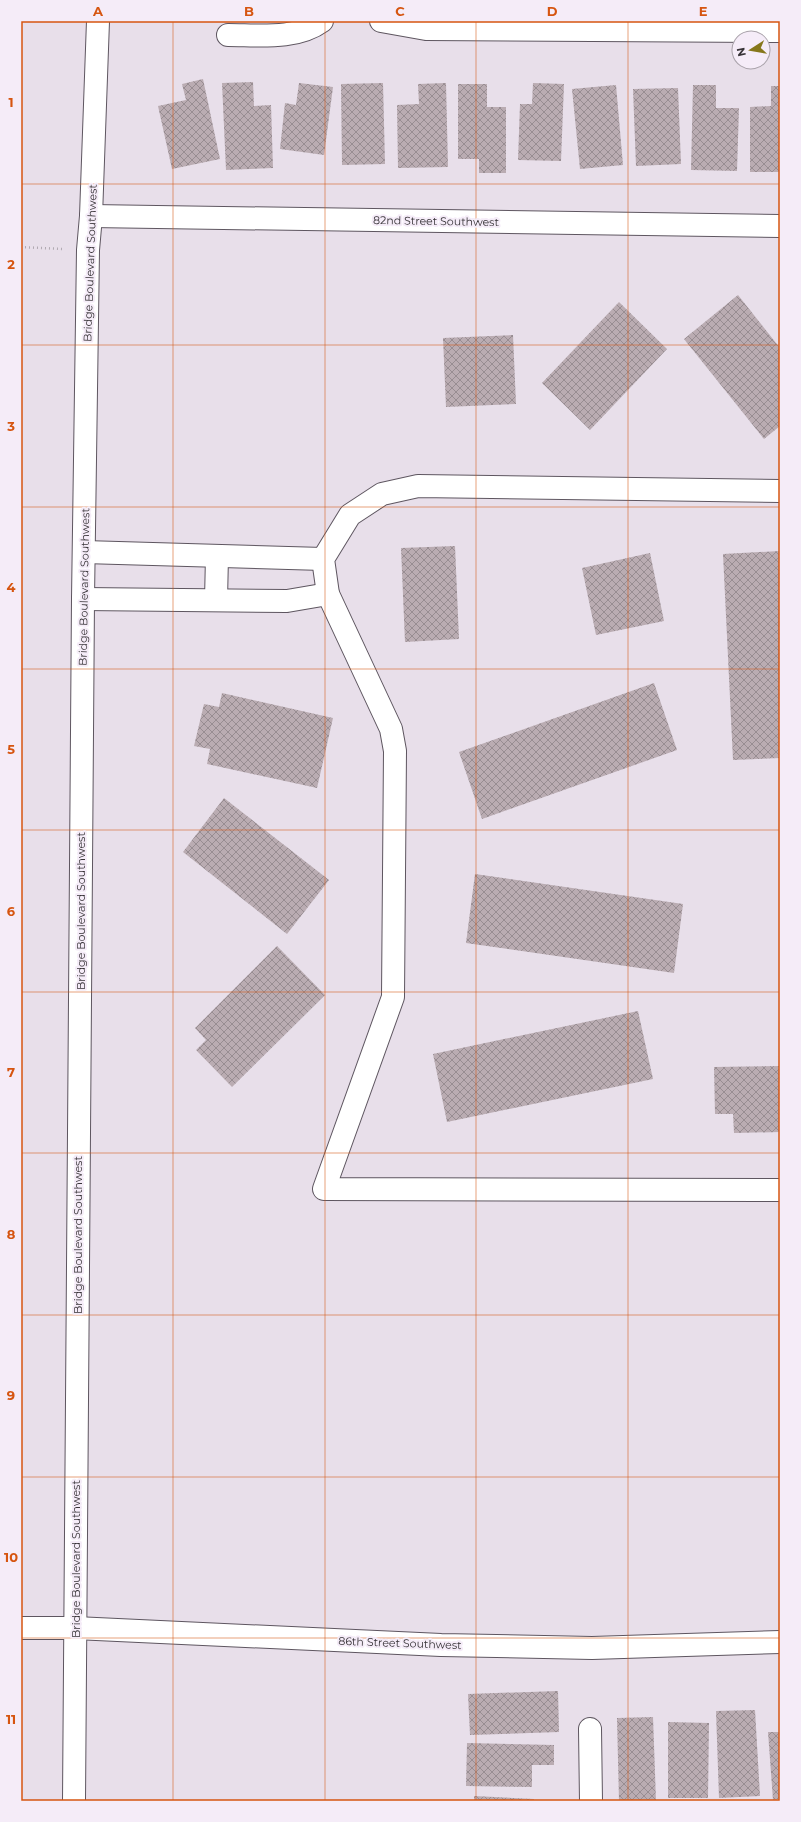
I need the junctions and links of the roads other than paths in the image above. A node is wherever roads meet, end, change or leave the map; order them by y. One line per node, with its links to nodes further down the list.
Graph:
1 (98, 21): 6 (street, Bridge Boulevard Southwest)
2 (322, 21): 5 (street)
3 (380, 21): 4 (street)
4 (780, 31)
5 (228, 35)
6 (91, 216): 7 (street, 82nd Street Southwest); 9 (street, Bridge Boulevard Southwest)
7 (780, 226)
8 (780, 491): 11 (street)
9 (84, 552): 10 (street); 13 (street, Bridge Boulevard Southwest)
10 (217, 556): 11 (street); 14 (street)
11 (323, 559): 12 (street)
12 (328, 594): 14 (street); 15 (street)
13 (83, 599): 14 (street); 17 (street, Bridge Boulevard Southwest)
14 (216, 600)
15 (780, 1190)
16 (21, 1628): 17 (street, 86th Street Southwest)
17 (75, 1628): 18 (street, 86th Street Southwest); 20 (street, Bridge Boulevard Southwest)
18 (780, 1642)
19 (590, 1729): 21 (street)
20 (74, 1801)
21 (591, 1801)

